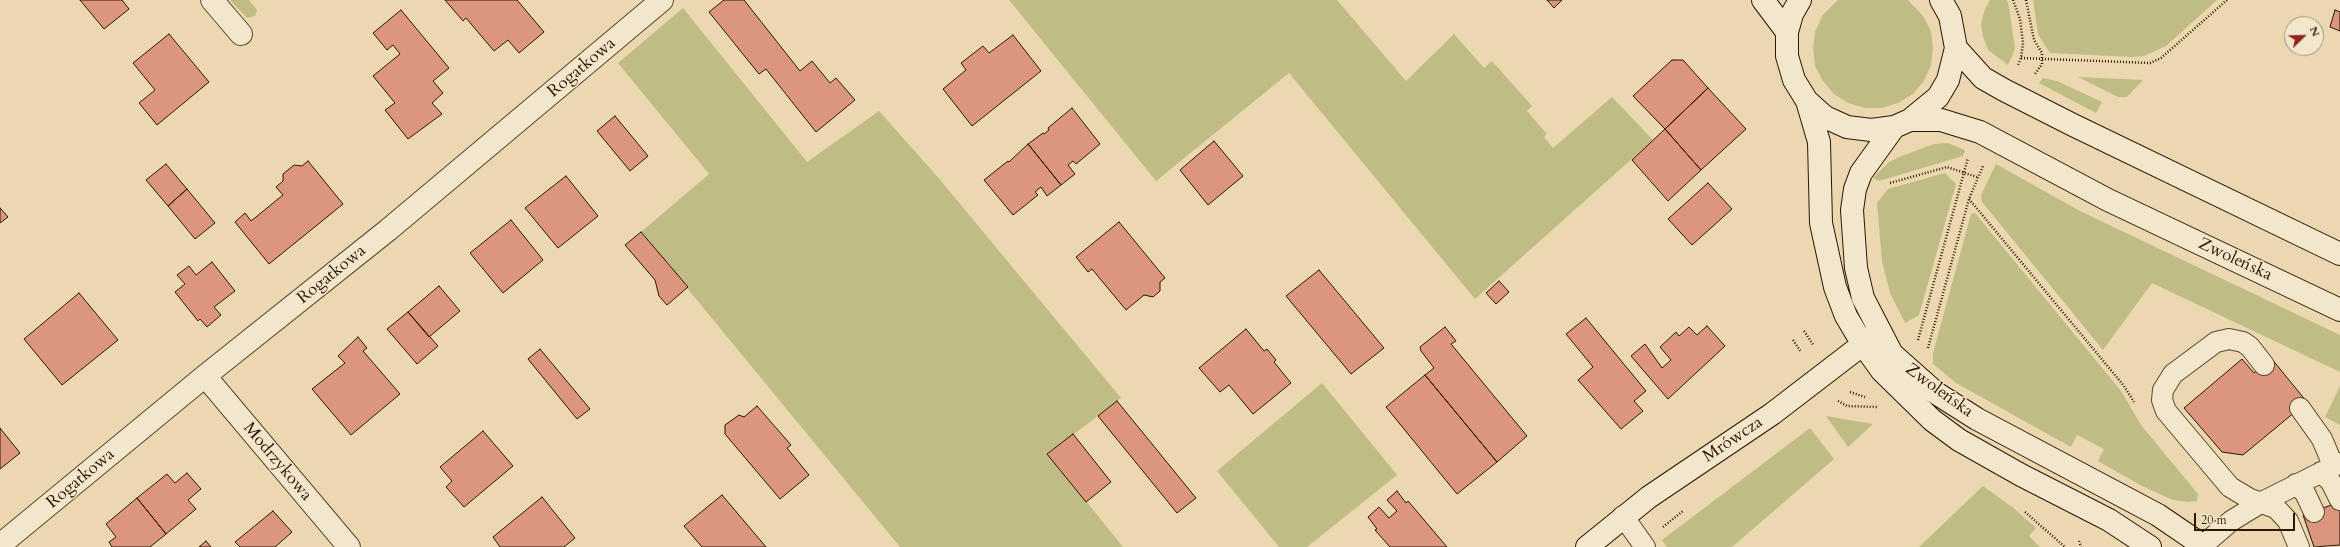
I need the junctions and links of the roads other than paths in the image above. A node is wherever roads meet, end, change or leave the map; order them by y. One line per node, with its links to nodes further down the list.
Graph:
1 (212, 0): 7 (street)
2 (662, 0): 15 (street, Rogatkowa)
3 (1763, 0): 6 (street)
4 (1800, 0): 6 (street)
5 (1941, 0): 8 (street)
6 (1787, 32): 9 (street)
7 (241, 34)
8 (1956, 48): 10 (street); 11 (street)
9 (1807, 101): 10 (street); 13 (street, Zwoleńska)
10 (1902, 124): 12 (street, Zwoleńska); 13 (street, Zwoleńska)
11 (2340, 254)
12 (2340, 310)
13 (1871, 338): 22 (street, Mrówcza); 24 (street, Zwoleńska); 28 (street, Zwoleńska)
14 (2264, 364): 20 (lane)
15 (205, 376): 23 (street, Rogatkowa); 25 (street, Modrzykowa)
16 (2300, 408): 17 (lane)
17 (2331, 467): 18 (lane); 19 (lane)
18 (2296, 484): 20 (lane); 21 (lane)
19 (2340, 500)
20 (2262, 502): 24 (lane); 29 (lane)
21 (2314, 512)
22 (1623, 516): 26 (street, Mrówcza); 27 (lane)
23 (0, 545)
24 (2202, 546)
25 (350, 547)
26 (1587, 547)
27 (1645, 547)
28 (2150, 547)
29 (2299, 547)

